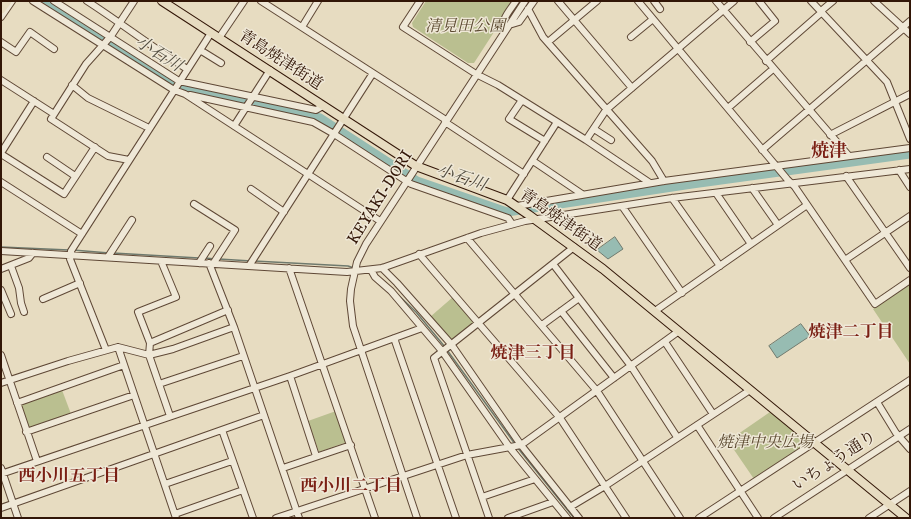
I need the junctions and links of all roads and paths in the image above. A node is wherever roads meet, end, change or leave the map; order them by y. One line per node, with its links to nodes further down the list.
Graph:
1 (33, 1): 45 (street)
2 (54, 1): 39 (street)
3 (87, 1): 32 (street)
4 (134, 1): 32 (street)
5 (162, 1): 37 (main road, 青島焼津街道)
6 (244, 1): 40 (street)
7 (260, 1): 34 (street)
8 (318, 1): 34 (street)
9 (420, 1): 56 (street)
10 (516, 1): 36 (street)
11 (525, 1): 33 (street, KEYAKI-DORI)
12 (534, 1): 24 (street)
13 (558, 1): 30 (street)
14 (597, 1): 30 (street)
15 (638, 1): 29 (street)
16 (654, 1): 25 (street)
17 (716, 1): 26 (street)
18 (734, 1): 26 (street)
19 (759, 1): 44 (street)
20 (812, 1): 27 (street)
21 (833, 1): 27 (street)
22 (874, 1): 35 (street)
23 (6, 4): 28 (street)
24 (528, 9): 33 (street); 43 (street)
25 (660, 9)
26 (723, 10): 44 (street); 47 (street)
27 (821, 12): 49 (street); 50 (street)
28 (1, 17)
29 (653, 19): 41 (street); 47 (street)
30 (575, 20): 43 (street); 60 (street)
31 (910, 21): 35 (street)
32 (120, 22): 39 (street); 52 (street)
33 (509, 25): 36 (street, KEYAKI-DORI)
34 (302, 27): 55 (street)
35 (903, 29): 38 (street); 50 (street)
36 (504, 32): 56 (street, KEYAKI-DORI)
37 (211, 33): 40 (main road, 青島焼津街道); 48 (street)
38 (910, 34)
39 (110, 36): 45 (street); 58 (street)
40 (220, 38): 54 (main road, 青島焼津街道)
41 (631, 38)
42 (1, 42): 46 (street)
43 (548, 42): 71 (street)
44 (750, 42): 49 (street)
45 (103, 45): 59 (street); 61 (street)
46 (54, 49)
47 (678, 49): 60 (street); 70 (street)
48 (200, 50): 51 (street); 52 (street)
49 (766, 60): 53 (street)
50 (867, 60): 67 (street); 72 (street)
51 (221, 63)
52 (187, 69): 58 (street)
53 (773, 69): 70 (street); 72 (street)
54 (270, 70): 64 (street); 68 (main road, 青島焼津街道)
55 (373, 73): 74 (street); 75 (street)
56 (476, 74): 65 (street); 74 (street, KEYAKI-DORI)
57 (1, 80): 66 (street)
58 (180, 81): 61 (street); 64 (street)
59 (72, 85): 73 (street); 78 (street)
60 (632, 88): 71 (street)
61 (174, 89): 62 (street); 78 (street)
62 (185, 94): 69 (street); 77 (street)
63 (910, 94): 67 (street)
64 (251, 97): 68 (street); 69 (street)
65 (522, 100): 76 (street); 85 (street)
66 (34, 101): 73 (street); 89 (street)
67 (895, 102): 81 (street); 82 (street)
68 (323, 106): 75 (main road, 青島焼津街道)
69 (245, 108): 77 (street); 80 (street)
70 (728, 108): 88 (street)
71 (605, 111): 79 (street); 103 (street)
72 (809, 111): 81 (street); 88 (street)
73 (54, 114): 86 (street)
74 (445, 121): 95 (street, KEYAKI-DORI); 99 (street)
75 (342, 122): 80 (street); 95 (main road, 青島焼津街道)
76 (557, 122): 83 (street); 85 (street)
77 (234, 126): 98 (street)
78 (149, 128): 92 (street)
79 (594, 129): 83 (street); 84 (street)
80 (334, 134): 98 (street); 102 (street)
81 (830, 135): 90 (street)
82 (910, 139)
83 (586, 140): 105 (street)
84 (611, 140)
85 (545, 141): 93 (street)
86 (95, 147): 92 (street); 100 (street)
87 (910, 148): 90 (street)
88 (762, 150): 94 (street)
89 (1, 154): 100 (street)
90 (849, 156): 94 (street)
91 (47, 157): 100 (street)
92 (129, 160): 126 (street)
93 (533, 161): 99 (street); 111 (street)
94 (776, 166): 103 (street); 106 (street)
95 (414, 169): 102 (street, KEYAKI-DORI); 113 (main road, 青島焼津街道)
96 (910, 169): 97 (street)
97 (899, 170): 101 (street); 107 (street)
98 (308, 174): 118 (street); 122 (street)
99 (524, 174): 113 (street)
100 (76, 176)
101 (846, 176): 106 (street); 125 (street)
102 (407, 180): 122 (street, KEYAKI-DORI); 123 (street)
103 (663, 181): 105 (street)
104 (1, 182): 126 (street)
105 (650, 183): 111 (street)
106 (791, 183): 108 (street); 115 (street)
107 (910, 187)
108 (752, 188): 110 (street); 124 (street)
109 (251, 189): 118 (street)
110 (716, 193): 112 (street); 128 (street)
111 (582, 194): 116 (street)
112 (672, 198): 117 (street); 143 (street)
113 (507, 200): 116 (main road, 青島焼津街道)
114 (194, 204): 139 (street)
115 (807, 205): 124 (street); 136 (street)
116 (517, 206): 121 (main road, 青島焼津街道)
117 (622, 206): 121 (street); 153 (street)
118 (284, 212): 142 (street)
119 (910, 216): 125 (street)
120 (132, 220): 135 (street)
121 (537, 220): 123 (street); 130 (main road, 青島焼津街道)
122 (380, 221): 149 (street, KEYAKI-DORI)
123 (512, 224): 127 (street)
124 (778, 225): 128 (street)
125 (885, 233): 136 (street); 146 (street)
126 (82, 234): 134 (street)
127 (467, 238): 133 (street); 154 (street)
128 (751, 244): 143 (street)
129 (210, 246): 138 (street)
130 (574, 247): 140 (street); 159 (main road, 青島焼津街道)
131 (1, 251): 132 (street)
132 (33, 253): 134 (street); 141 (street)
133 (419, 254): 145 (street); 162 (street)
134 (70, 255): 135 (street); 151 (street)
135 (108, 258): 137 (street)
136 (845, 260): 150 (street)
137 (161, 261): 138 (street); 169 (street)
138 (199, 263): 139 (street)
139 (211, 264): 142 (street); 157 (street)
140 (553, 264): 154 (street); 155 (street)
141 (11, 266): 147 (street); 160 (street)
142 (249, 266): 144 (street)
143 (720, 266): 153 (street)
144 (289, 268): 149 (street); 177 (street)
145 (382, 268): 148 (street); 171 (street)
146 (910, 268)
147 (1, 270)
148 (371, 270): 149 (street); 165 (street)
149 (354, 271): 173 (street, KEYAKI-DORI)
150 (910, 280)
151 (80, 283): 156 (street); 172 (street)
152 (1, 290): 161 (street)
153 (682, 293): 159 (street)
154 (515, 294): 162 (street); 163 (street)
155 (579, 298): 158 (street); 179 (street)
156 (42, 299)
157 (228, 310): 164 (street); 169 (street)
158 (561, 311): 163 (street); 181 (street)
159 (655, 311): 166 (main road, 青島焼津街道)
160 (24, 312)
161 (11, 314)
162 (478, 323): 171 (street); 195 (street)
163 (542, 326): 187 (street)
164 (234, 327): 175 (street); 176 (street)
165 (422, 328): 167 (street); 171 (street)
166 (679, 332): 168 (street); 188 (main road, 青島焼津街道)
167 (394, 338): 173 (street); 214 (street)
168 (665, 342): 179 (street); 192 (street)
169 (150, 343): 175 (street)
170 (118, 347): 172 (street); 175 (street); 178 (street)
171 (446, 347): 205 (street); 206 (street); 209 (street)
172 (106, 350): 182 (street)
173 (360, 350): 177 (street); 218 (street, KEYAKI-DORI)
174 (1, 355): 182 (street)
175 (150, 356): 185 (street)
176 (243, 356): 185 (street); 186 (street)
177 (323, 364): 180 (street); 204 (street)
178 (124, 365): 189 (street); 191 (street)
179 (631, 366): 181 (street); 202 (street)
180 (290, 376): 186 (street); 210 (street)
181 (614, 378): 187 (street)
182 (10, 379): 184 (street); 191 (street)
183 (910, 380): 190 (street)
184 (1, 383)
185 (159, 384): 194 (street)
186 (255, 387): 193 (street); 194 (street)
187 (597, 390): 195 (street); 213 (street)
188 (750, 390): 192 (street); 203 (main road, 青島焼津街道)
189 (134, 395): 196 (street); 200 (street)
190 (877, 402): 201 (street); 203 (street)
191 (17, 403): 200 (street)
192 (713, 414): 197 (street)
193 (264, 415): 199 (street); 215 (street)
194 (170, 416): 196 (street)
195 (560, 418): 205 (street); 221 (street)
196 (144, 425): 208 (street); 211 (street)
197 (696, 425): 202 (street); 224 (street)
198 (910, 429): 201 (street, いちょう通り)
199 (222, 430): 208 (street); 212 (street)
200 (26, 432): 211 (street)
201 (899, 436): 207 (street); 216 (street, いちょう通り)
202 (677, 437): 213 (street)
203 (814, 443): 216 (main road, 青島焼津街道); 224 (street)
204 (351, 445): 210 (street); 222 (street)
205 (520, 446): 206 (street); 230 (street)
206 (511, 448): 209 (street); 219 (street)
207 (910, 449)
208 (155, 454): 220 (street); 228 (street)
209 (467, 455): 214 (street); 226 (street)
210 (316, 456): 215 (street)
211 (36, 461): 217 (street)
212 (232, 461): 220 (street); 223 (street)
213 (642, 461): 221 (street); 247 (street)
214 (438, 465): 218 (street); 241 (street)
215 (283, 468): 232 (street)
216 (847, 470): 229 (main road, 青島焼津街道); 234 (street, いちょう通り)
217 (2, 472): 228 (street)
218 (403, 476): 222 (street); 240 (street, KEYAKI-DORI)
219 (535, 479): 226 (street); 227 (street)
220 (165, 484): 233 (street)
221 (605, 486): 230 (street); 246 (street)
222 (365, 488): 232 (street); 239 (street)
223 (243, 490): 233 (street); 236 (street)
224 (740, 491): 248 (street); 249 (street)
225 (910, 491): 229 (street)
226 (482, 496): 242 (street)
227 (554, 502): 243 (street); 244 (street)
228 (13, 504): 231 (street); 235 (street)
229 (890, 505): 250 (street); 251 (main road, 青島焼津街道)
230 (570, 507): 245 (street)
231 (1, 508)
232 (296, 511): 237 (street); 238 (street)
233 (175, 516)
234 (777, 517)
235 (18, 518)
236 (253, 518)
237 (276, 518)
238 (299, 518)
239 (375, 518)
240 (418, 518)
241 (456, 518)
242 (489, 518)
243 (508, 518)
244 (567, 518)
245 (579, 518)
246 (626, 518)
247 (680, 518)
248 (699, 518)
249 (758, 518)
250 (869, 518)
251 (906, 518)

